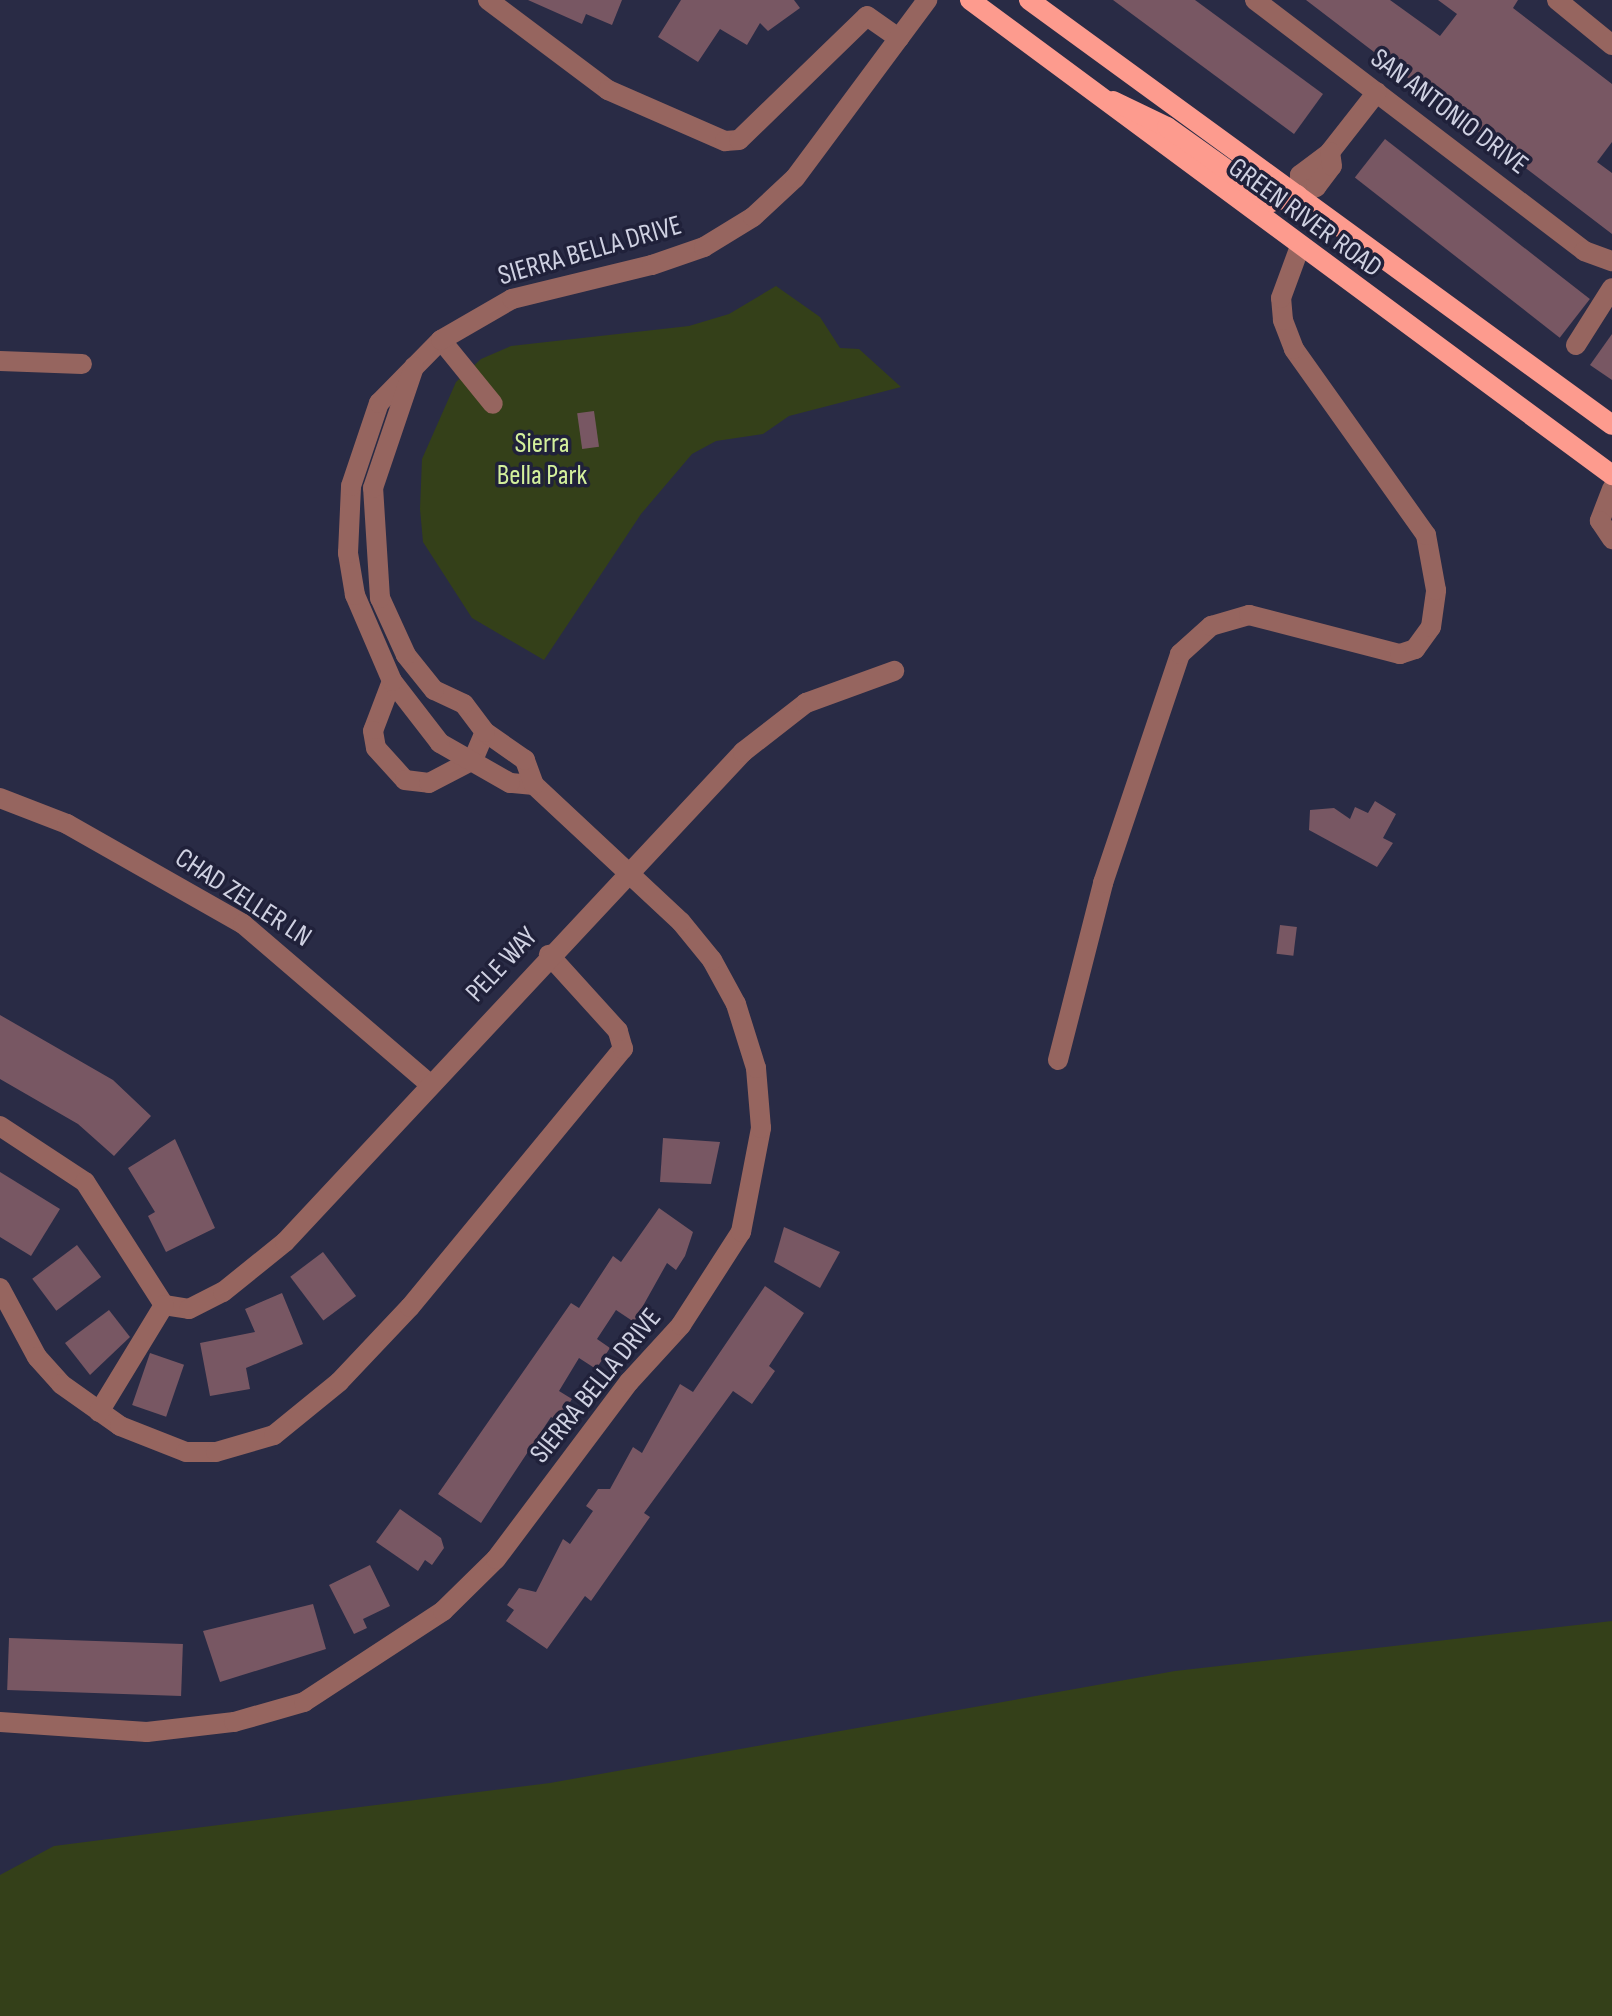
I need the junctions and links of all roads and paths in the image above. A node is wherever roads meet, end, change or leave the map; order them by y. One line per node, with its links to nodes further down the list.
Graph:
1 (488, 0): 7 (street)
2 (927, 0): 7 (street, SIERRA BELLA DRIVE)
3 (970, 0): 9 (main road, GREEN RIVER ROAD)
4 (1029, 0): 11 (main road, GREEN RIVER ROAD)
5 (1255, 0): 10 (street, SAN ANTONIO DRIVE)
6 (1557, 0): 8 (street)
7 (899, 38): 15 (street, SIERRA BELLA DRIVE)
8 (1612, 45)
9 (1084, 88): 11 (main road); 12 (main road, GREEN RIVER ROAD)
10 (1377, 92): 11 (street); 13 (street, SAN ANTONIO DRIVE)
11 (1299, 193): 21 (main road, GREEN RIVER ROAD)
12 (1299, 249): 22 (main road, GREEN RIVER ROAD); 33 (street)
13 (1612, 261)
14 (1612, 288): 16 (street)
15 (441, 340): 19 (street, SIERRA BELLA DRIVE); 20 (street)
16 (1576, 345)
17 (0, 361): 18 (street)
18 (82, 364)
19 (414, 367): 26 (street, SIERRA BELLA DRIVE); 27 (street, SIERRA BELLA DRIVE)
20 (493, 404)
21 (1612, 425)
22 (1612, 475)
23 (1612, 489): 24 (street)
24 (1612, 539)
25 (894, 671): 31 (street, PELE WAY)
26 (392, 681): 28 (street, SIERRA BELLA DRIVE); 28 (street)
27 (485, 732): 28 (street); 29 (street, SIERRA BELLA DRIVE)
28 (473, 760): 29 (street, SIERRA BELLA DRIVE)
29 (534, 785): 31 (street, SIERRA BELLA DRIVE)
30 (0, 798): 34 (street, CHAD ZELLER LN)
31 (627, 870): 32 (street, PELE WAY); 39 (street, SIERRA BELLA DRIVE)
32 (549, 955): 34 (street, PELE WAY); 38 (street)
33 (1058, 1060)
34 (430, 1084): 37 (street, PELE WAY)
35 (0, 1126): 37 (street)
36 (0, 1288): 38 (street)
37 (164, 1305): 38 (street)
38 (99, 1412)
39 (0, 1722)

